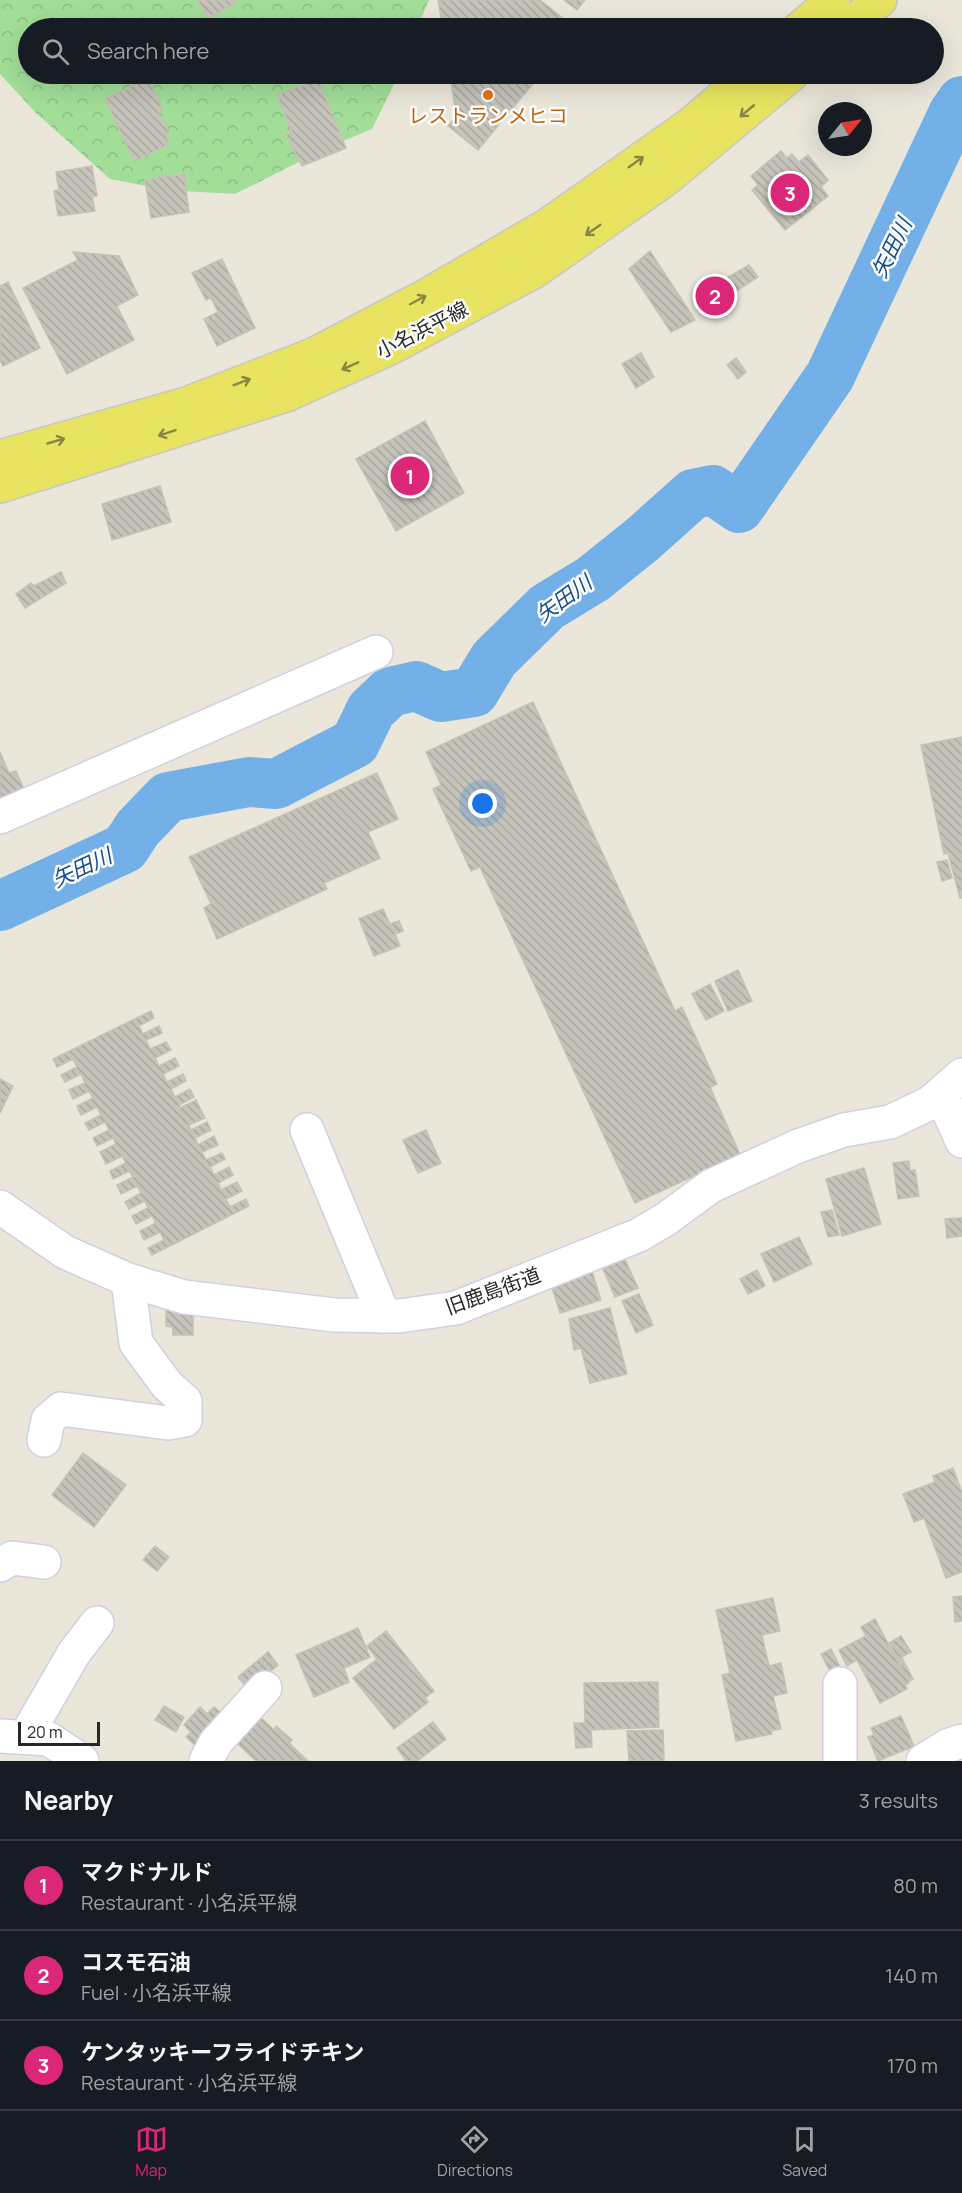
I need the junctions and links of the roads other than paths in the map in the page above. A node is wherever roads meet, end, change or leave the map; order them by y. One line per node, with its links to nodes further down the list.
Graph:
1 (833, 0): 3 (main road)
2 (880, 0): 4 (main road)
3 (812, 18)
4 (858, 18)
5 (737, 84): 7 (main road, 小名浜平線, one-way to 5)
6 (780, 84): 8 (main road, 小名浜平線, one-way to 8)
7 (0, 457)
8 (0, 486)
9 (376, 652): 10 (street)
10 (0, 817)
11 (951, 1084): 13 (street); 16 (street, 旧鹿島街道)
12 (307, 1130): 16 (street)
13 (962, 1141)
14 (0, 1207): 15 (street, 旧鹿島街道)
15 (128, 1280): 16 (street, 旧鹿島街道); 17 (street)
16 (384, 1316)
17 (44, 1440)
18 (44, 1562): 19 (street)
19 (0, 1564)
20 (97, 1623): 23 (street)
21 (840, 1684): 27 (street)
22 (265, 1688): 26 (street)
23 (13, 1736): 25 (street)
24 (962, 1741): 28 (street)
25 (82, 1761)
26 (206, 1761)
27 (840, 1761)
28 (924, 1761)

